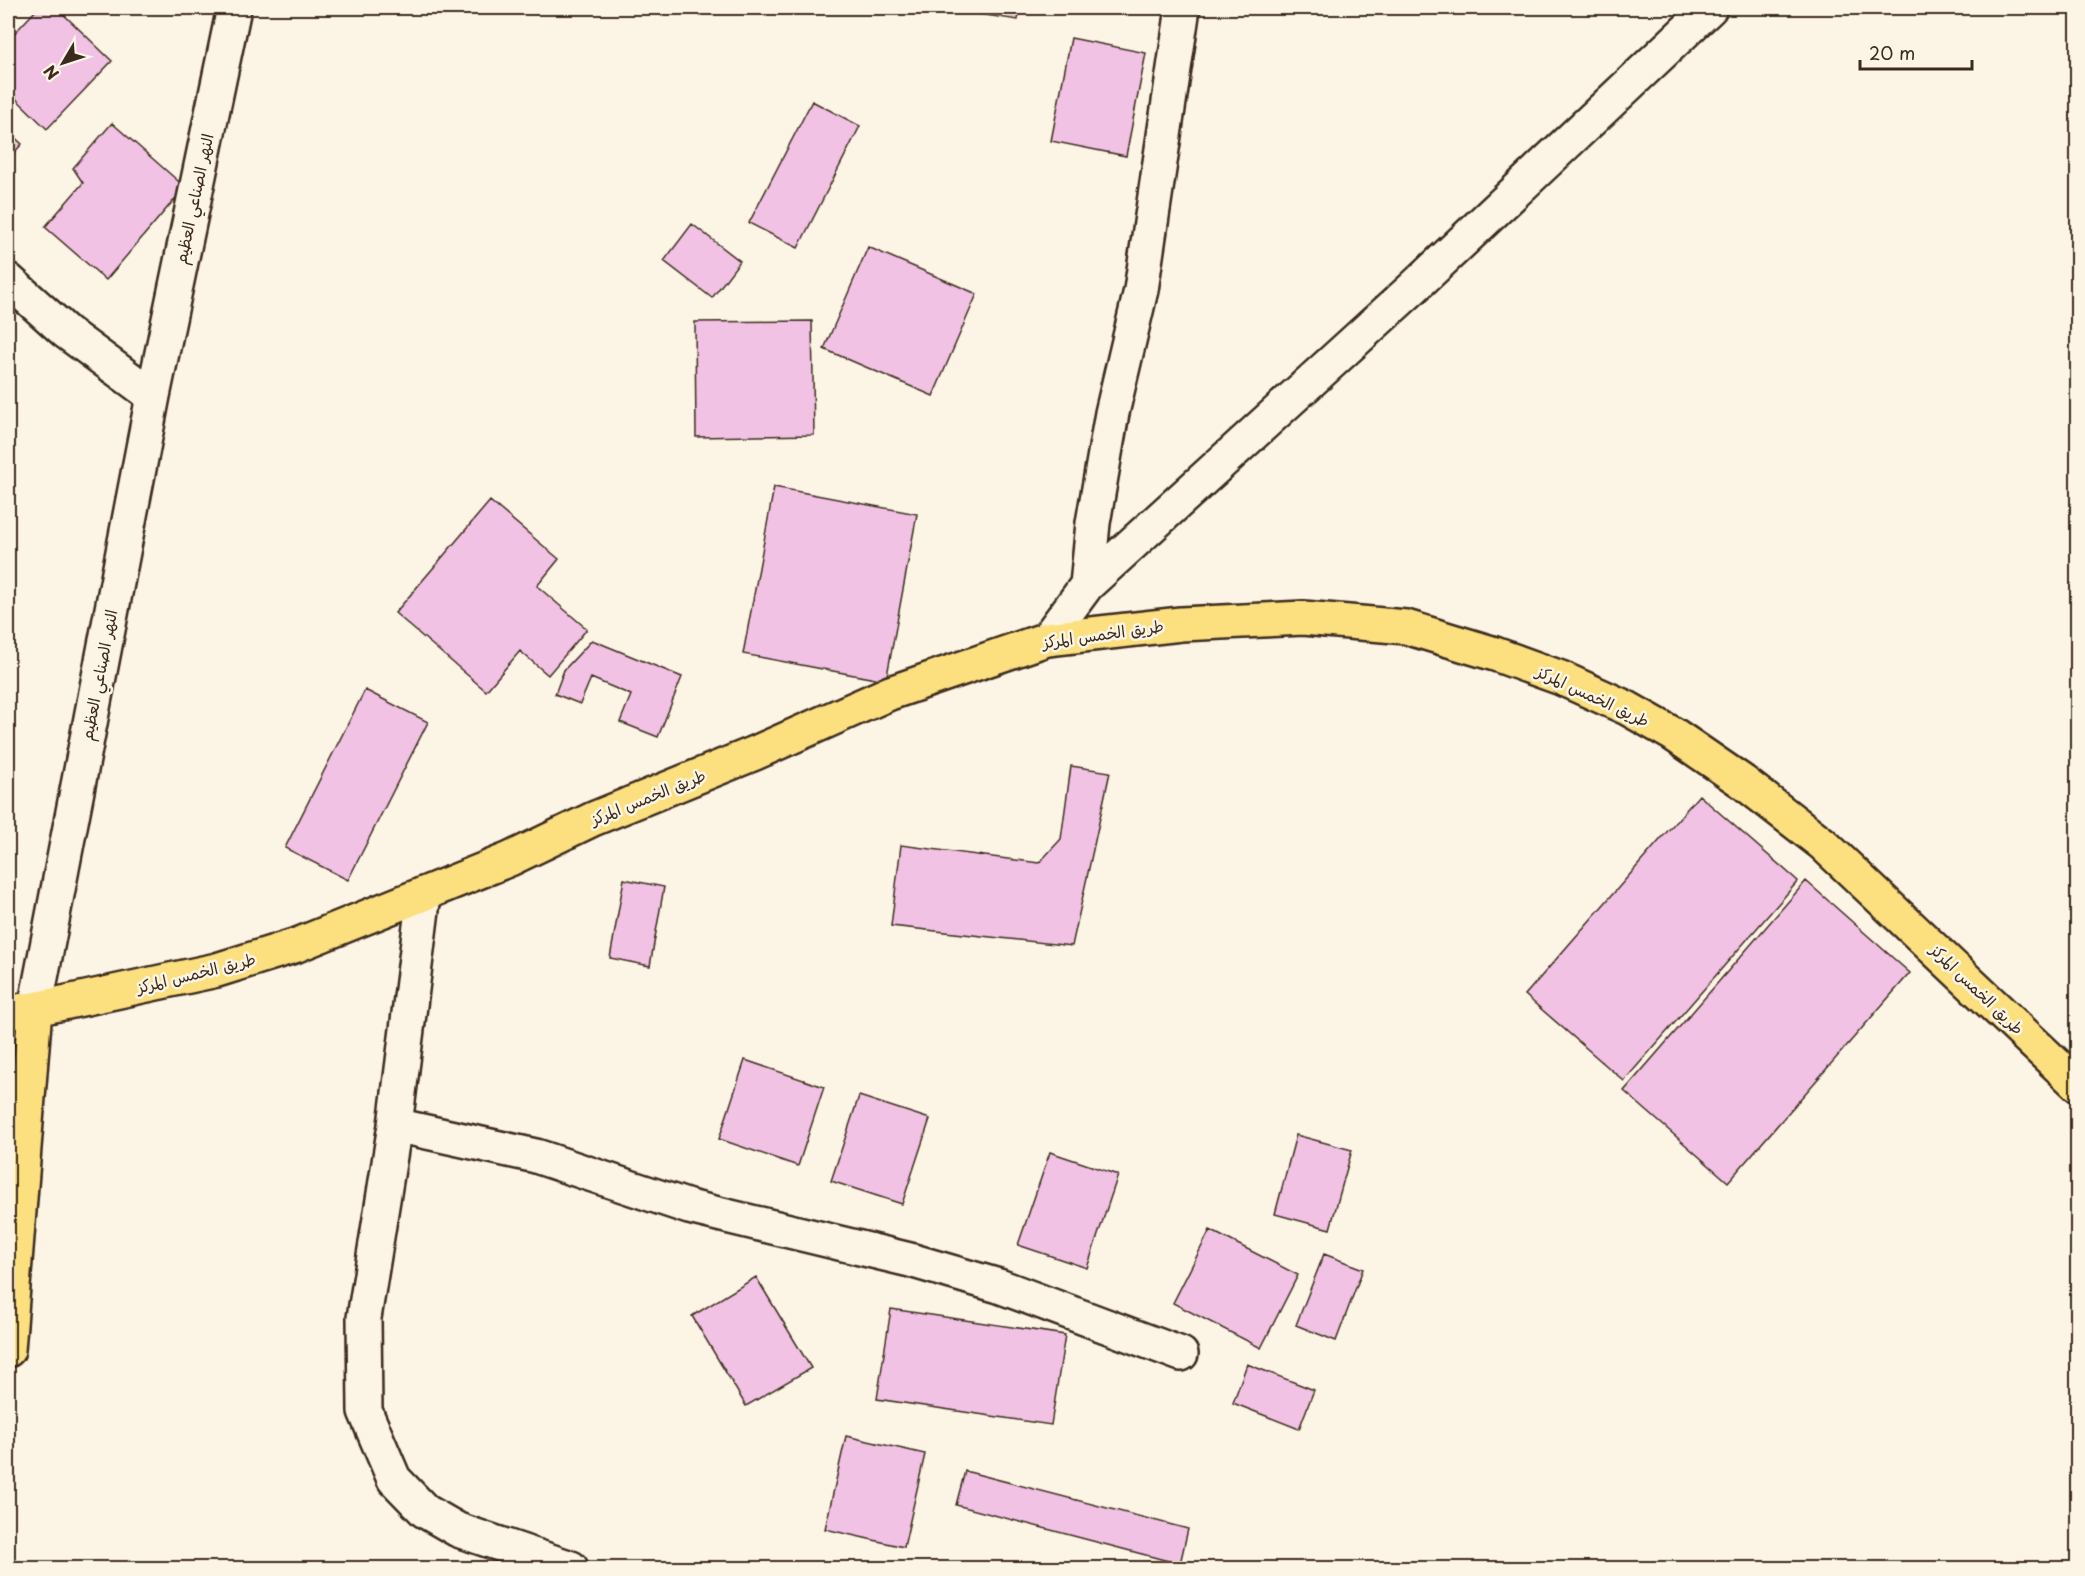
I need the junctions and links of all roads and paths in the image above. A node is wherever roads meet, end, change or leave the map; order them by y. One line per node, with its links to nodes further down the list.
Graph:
1 (234, 8): 5 (street, النهر الصناعي العظيم)
2 (1183, 8): 6 (street)
3 (1710, 8): 6 (street)
4 (8, 280): 5 (street)
5 (153, 396): 9 (street, النهر الصناعي العظيم)
6 (1087, 585): 7 (street)
7 (1047, 639): 8 (main road, طريق الخمس المركز); 10 (main road, طريق الخمس المركز)
8 (424, 894): 9 (main road, طريق الخمس المركز); 11 (street)
9 (21, 1011): 12 (main road, النهر الصناعي العظيم)
10 (2078, 1085)
11 (395, 1125): 13 (street); 14 (street)
12 (8, 1350)
13 (1181, 1354)
14 (571, 1569)

